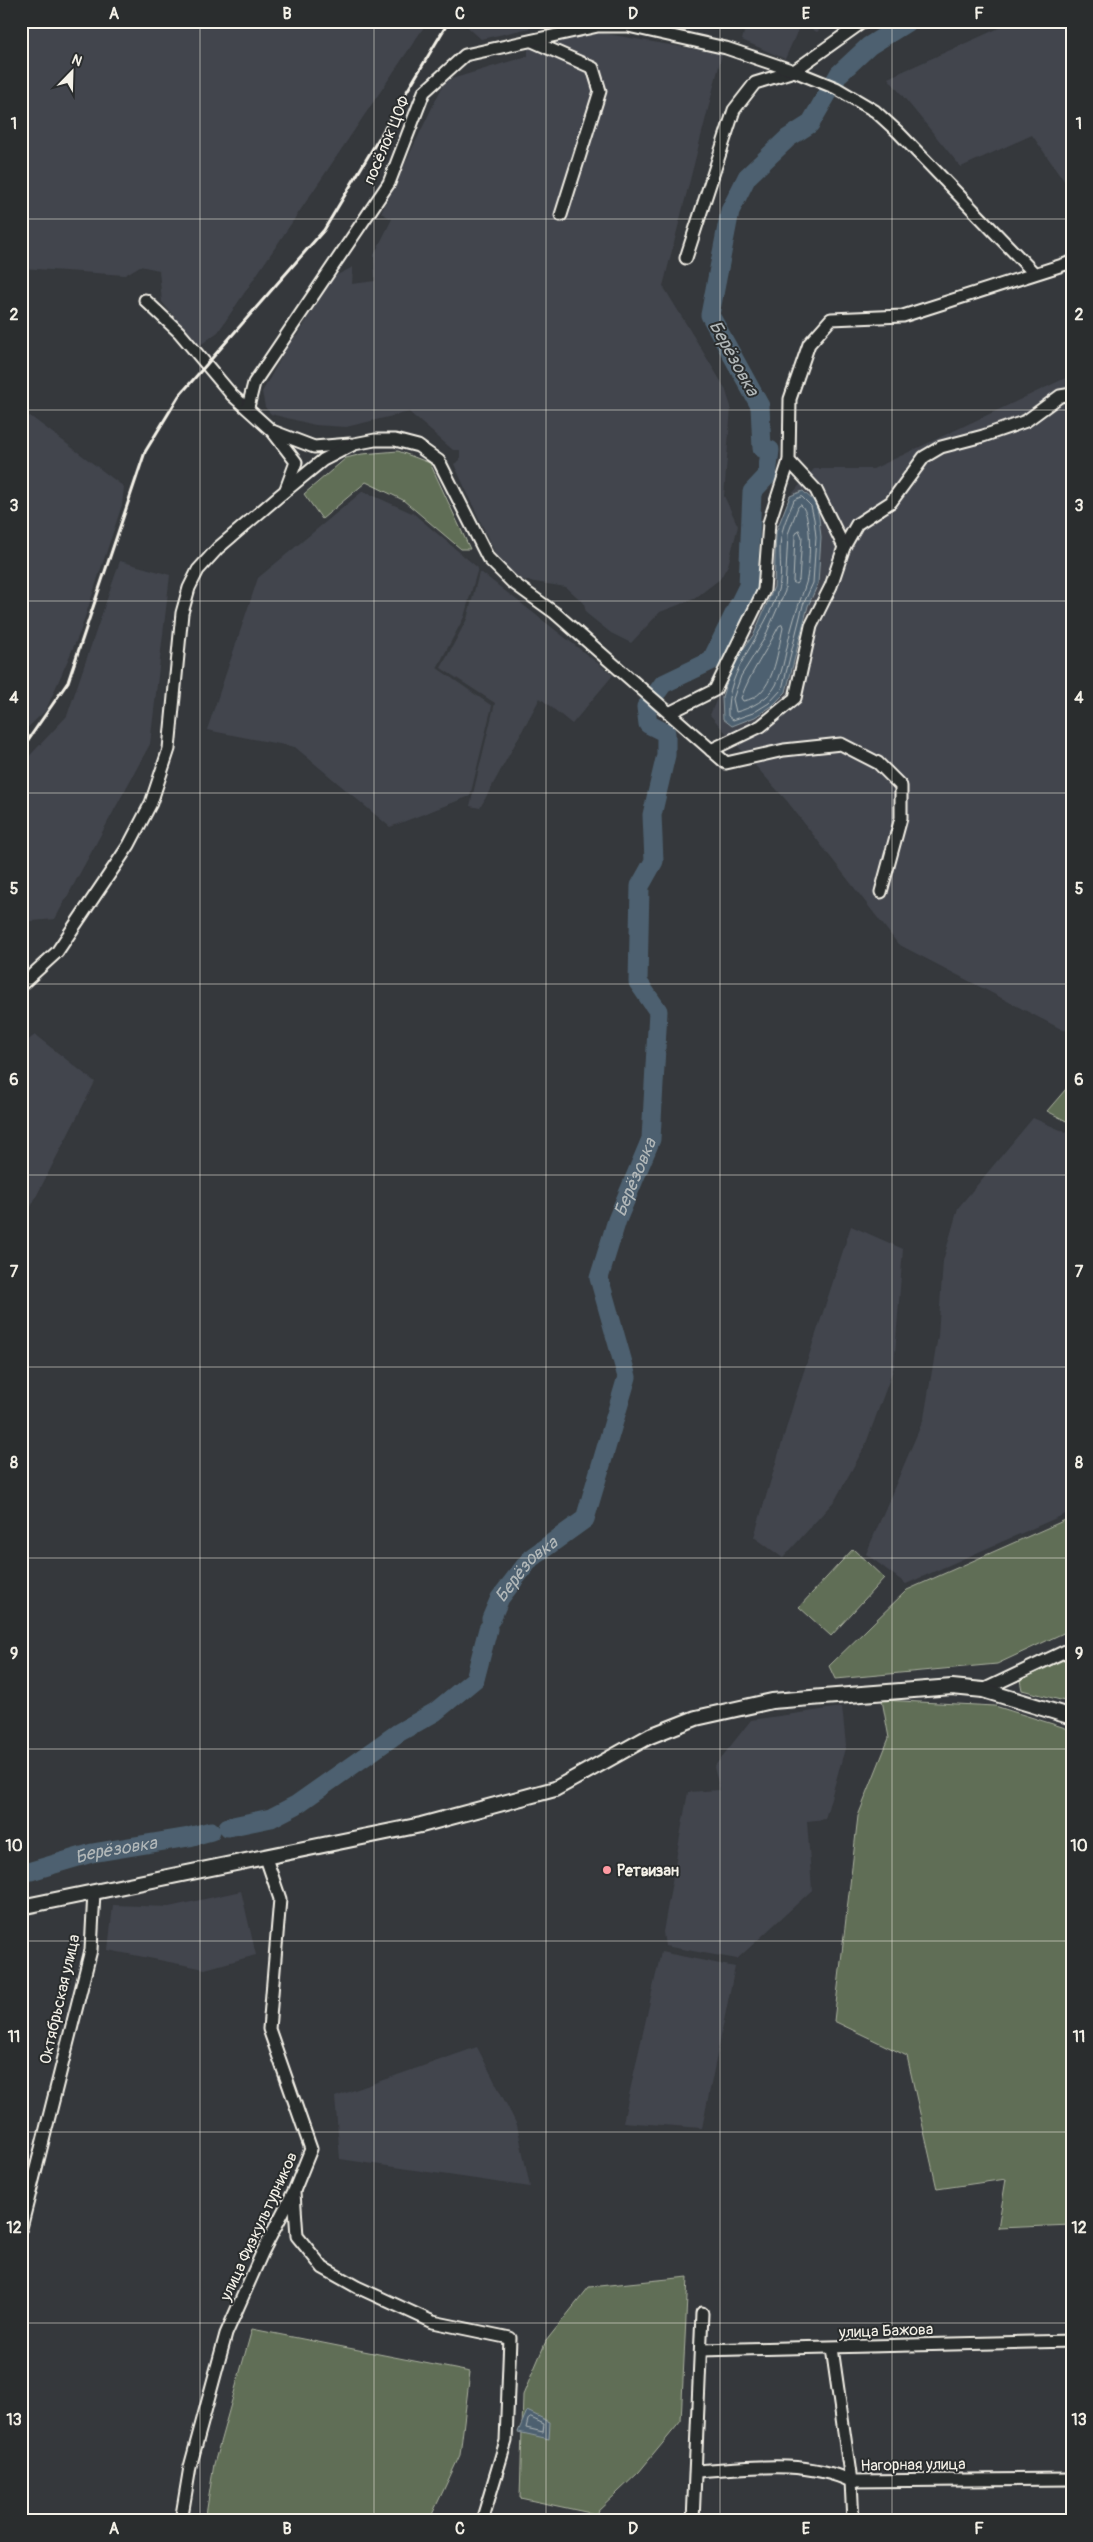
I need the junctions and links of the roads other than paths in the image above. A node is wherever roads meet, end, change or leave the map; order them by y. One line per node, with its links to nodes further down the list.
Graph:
1 (864, 21): 3 (street)
2 (532, 41): 3 (street, посёлок ЦОФ); 4 (street); 10 (street, посёлок ЦОФ)
3 (794, 71): 5 (street); 7 (street, посёлок ЦОФ)
4 (561, 215)
5 (686, 258)
6 (1072, 262): 7 (street)
7 (1034, 273): 13 (street)
8 (145, 300): 10 (street)
9 (1072, 394): 15 (street)
10 (248, 407): 11 (street)
11 (272, 430): 12 (street); 14 (street)
12 (354, 444): 14 (street); 16 (street)
13 (789, 462): 15 (street); 16 (street)
14 (285, 491): 19 (street)
15 (844, 546): 17 (street)
16 (669, 713): 17 (street)
17 (711, 750): 18 (street)
18 (882, 892)
19 (21, 985)
20 (1072, 1648): 21 (street)
21 (983, 1690): 22 (street); 23 (street)
22 (1072, 1718)
23 (266, 1858): 24 (street); 26 (street, улица Физкультурников)
24 (94, 1892): 25 (street); 27 (street, Октябрьская улица)
25 (21, 1907)
26 (294, 2191): 35 (street, улица Физкультурников); 36 (street)
27 (21, 2228)
28 (702, 2313): 31 (street)
29 (1072, 2341): 30 (street, улица Бажова)
30 (832, 2348): 31 (street, улица Бажова); 34 (street)
31 (701, 2350): 32 (street)
32 (697, 2471): 34 (street, Нагорная улица); 37 (street)
33 (1072, 2479): 34 (street, Нагорная улица)
34 (851, 2481): 38 (street)
35 (181, 2521)
36 (482, 2521)
37 (693, 2521)
38 (853, 2521)

